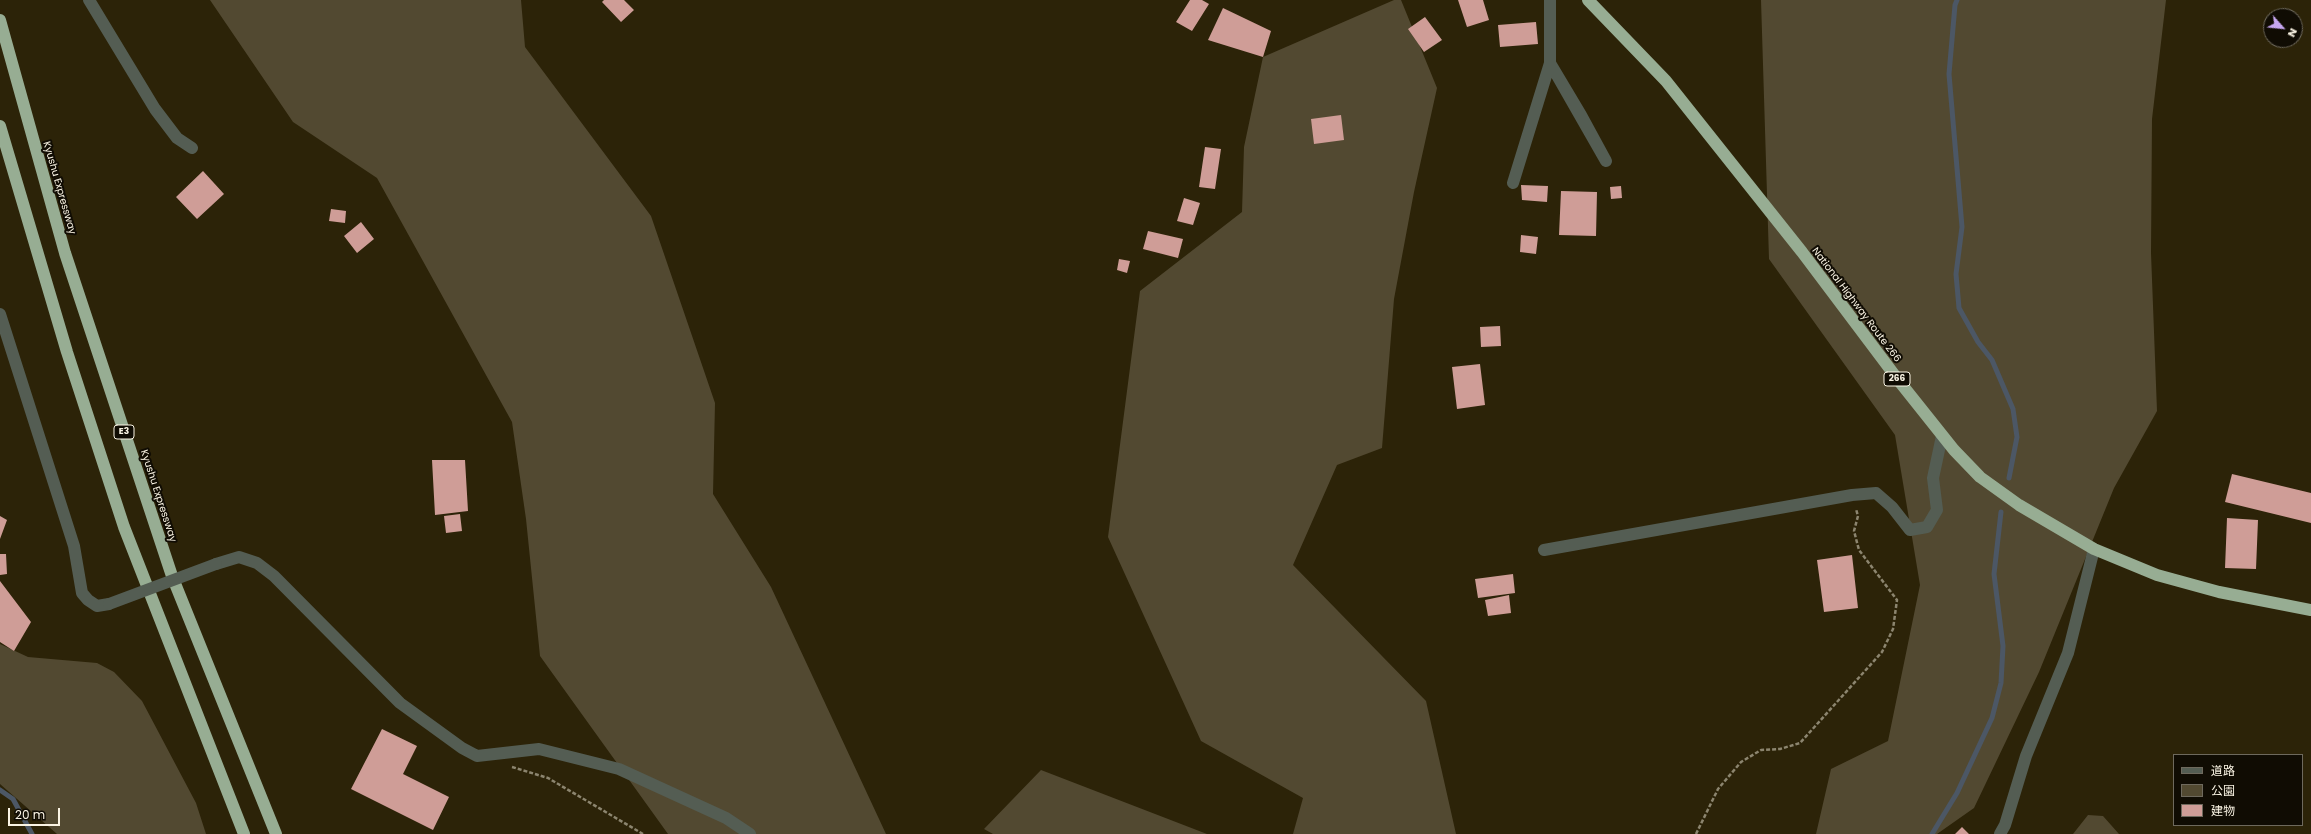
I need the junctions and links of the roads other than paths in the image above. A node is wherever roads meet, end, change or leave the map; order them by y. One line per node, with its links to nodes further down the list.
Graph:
1 (89, 0): 7 (street)
2 (1550, 0): 5 (street)
3 (1588, 0): 10 (highway, National Highway Route 266 / 266)
4 (0, 20): 15 (highway, Kyushu Expressway / E3)
5 (1550, 63): 5 (street); 8 (street)
6 (0, 126): 14 (highway)
7 (192, 148)
8 (1513, 183)
9 (0, 314): 16 (street, bridge)
10 (1942, 436): 11 (highway, National Highway Route 266 / 266); 12 (street)
11 (2094, 549): 13 (highway, National Highway Route 266 / 266); 17 (street)
12 (1544, 550)
13 (2311, 610)
14 (244, 834)
15 (276, 834)
16 (750, 834)
17 (2000, 834)

